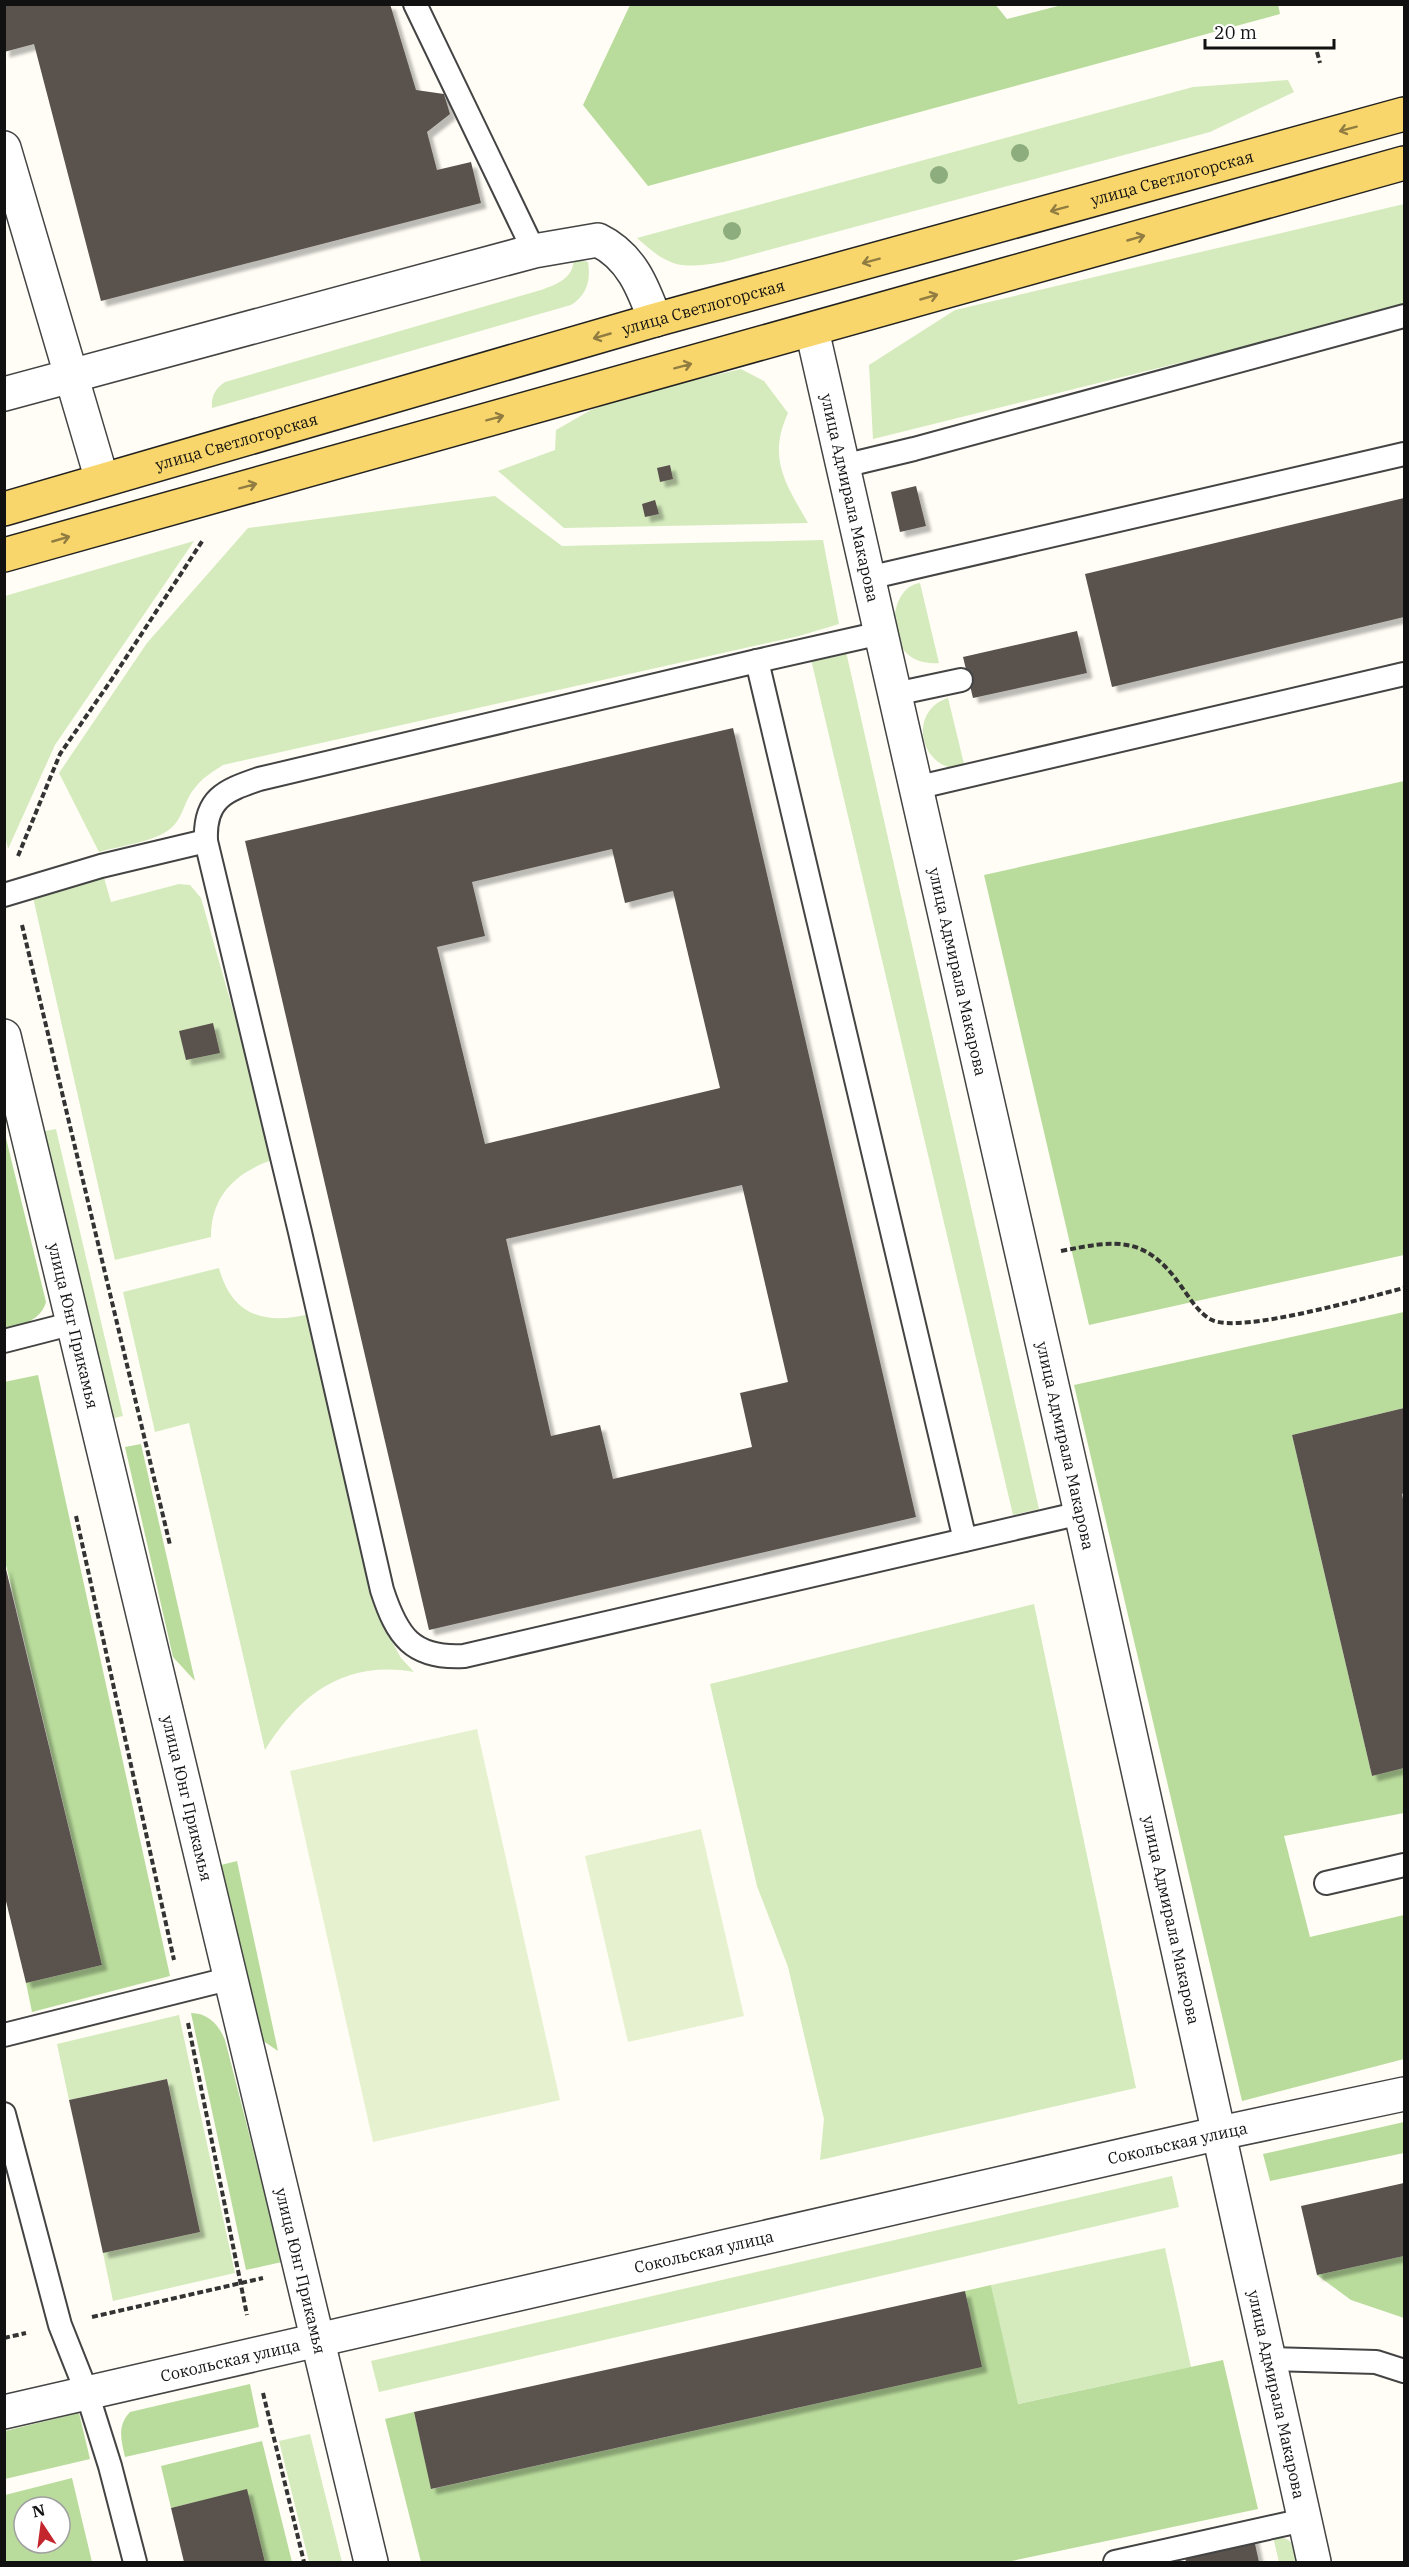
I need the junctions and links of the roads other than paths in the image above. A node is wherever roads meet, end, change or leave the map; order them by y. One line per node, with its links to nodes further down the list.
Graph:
1 (415, 4): 5 (lane)
2 (1404, 114): 7 (main road, улица Светлогорская, one-way to 7)
3 (4, 148): 9 (street)
4 (1404, 163): 8 (main road, one-way to 4)
5 (534, 251): 7 (street); 9 (street)
6 (1404, 316): 12 (lane)
7 (655, 320): 13 (main road, улица Светлогорская, one-way to 13)
8 (812, 330): 12 (street, улица Адмирала Макарова); 15 (main road, one-way to 8)
9 (72, 376): 10 (street); 13 (street)
10 (4, 394)
11 (1404, 454): 16 (lane)
12 (843, 466): 16 (street, улица Адмирала Макарова)
13 (102, 480): 14 (main road, улица Светлогорская)
14 (4, 509)
15 (4, 555)
16 (868, 578): 17 (street, улица Адмирала Макарова)
17 (881, 633): 18 (lane); 21 (street, улица Адмирала Макарова)
18 (757, 661): 23 (lane); 29 (lane)
19 (1404, 674): 22 (lane)
20 (961, 680): 21 (lane)
21 (894, 694): 22 (street, улица Адмирала Макарова)
22 (915, 788): 28 (street, улица Адмирала Макарова)
23 (206, 841): 24 (lane); 29 (lane)
24 (4, 896)
25 (4, 1036): 26 (street, улица Юнг Прикамья)
26 (74, 1323): 27 (lane); 32 (street, улица Юнг Прикамья)
27 (4, 1341)
28 (1081, 1513): 29 (lane); 36 (street, улица Адмирала Макарова)
29 (965, 1540)
30 (1404, 1865): 31 (lane)
31 (1326, 1883)
32 (232, 1978): 33 (lane); 37 (street, улица Юнг Прикамья)
33 (4, 2035)
34 (1404, 2094): 36 (street, Сокольская улица)
35 (4, 2114): 40 (lane)
36 (1220, 2133): 37 (street, Сокольская улица); 38 (street, улица Адмирала Макарова)
37 (319, 2339): 40 (street, Сокольская улица); 44 (street, улица Юнг Прикамья)
38 (1268, 2359): 39 (lane); 42 (street, улица Адмирала Макарова)
39 (1404, 2371)
40 (87, 2393): 41 (street, Сокольская улица); 43 (lane)
41 (4, 2412)
42 (1304, 2520): 45 (lane); 46 (street, улица Адмирала Макарова)
43 (135, 2562)
44 (370, 2562)
45 (1115, 2562)
46 (1314, 2562)

